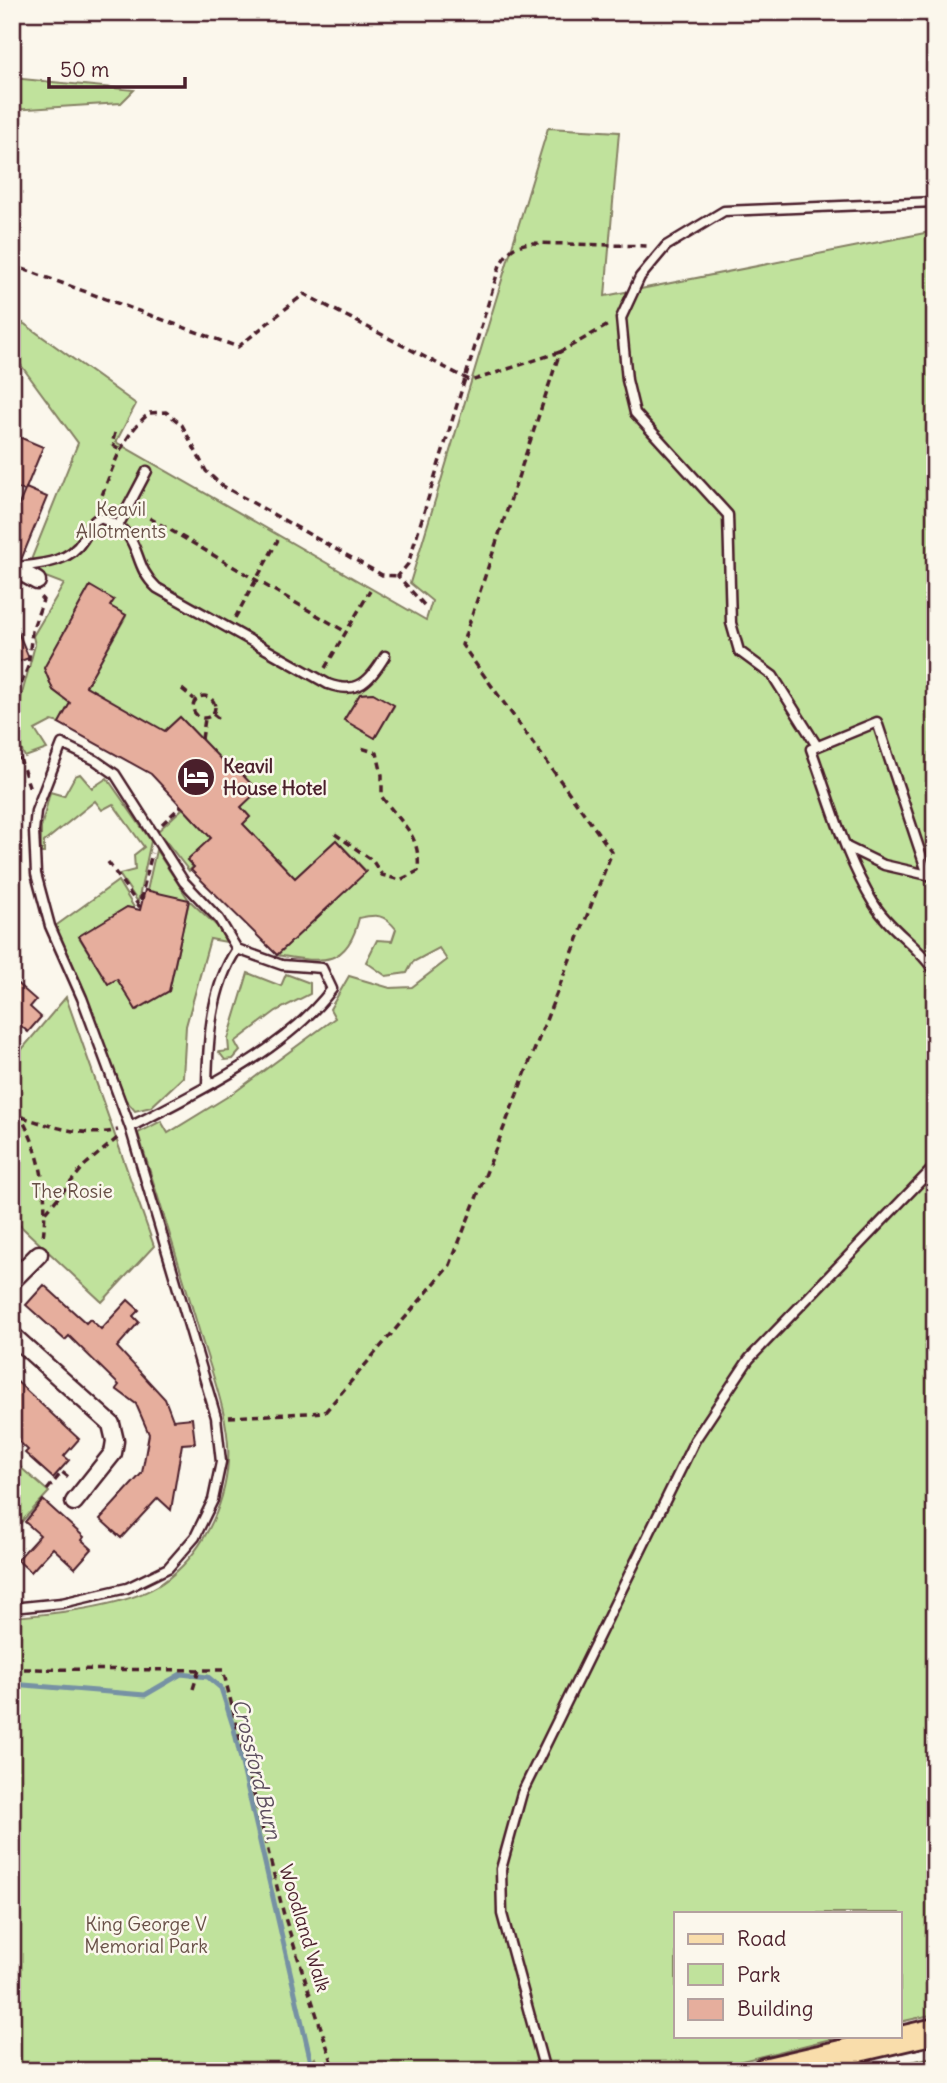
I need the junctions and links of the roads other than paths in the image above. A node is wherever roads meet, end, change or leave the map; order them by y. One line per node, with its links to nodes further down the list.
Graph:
1 (935, 202): 7 (lane)
2 (147, 471): 3 (lane)
3 (118, 526): 4 (lane); 6 (lane)
4 (12, 568): 5 (street)
5 (37, 581)
6 (385, 656)
7 (817, 746): 8 (lane); 9 (lane)
8 (847, 848): 9 (lane); 11 (lane)
9 (931, 876)
10 (237, 949): 12 (lane); 12 (lane); 13 (lane)
11 (935, 972)
12 (207, 1085): 13 (lane)
13 (130, 1126): 19 (lane)
14 (935, 1166): 21 (lane)
15 (39, 1254): 16 (street)
16 (12, 1281)
17 (12, 1335): 18 (street)
18 (74, 1502)
19 (12, 1608)
20 (935, 2031): 22 (main road)
21 (545, 2071)
22 (764, 2071)

